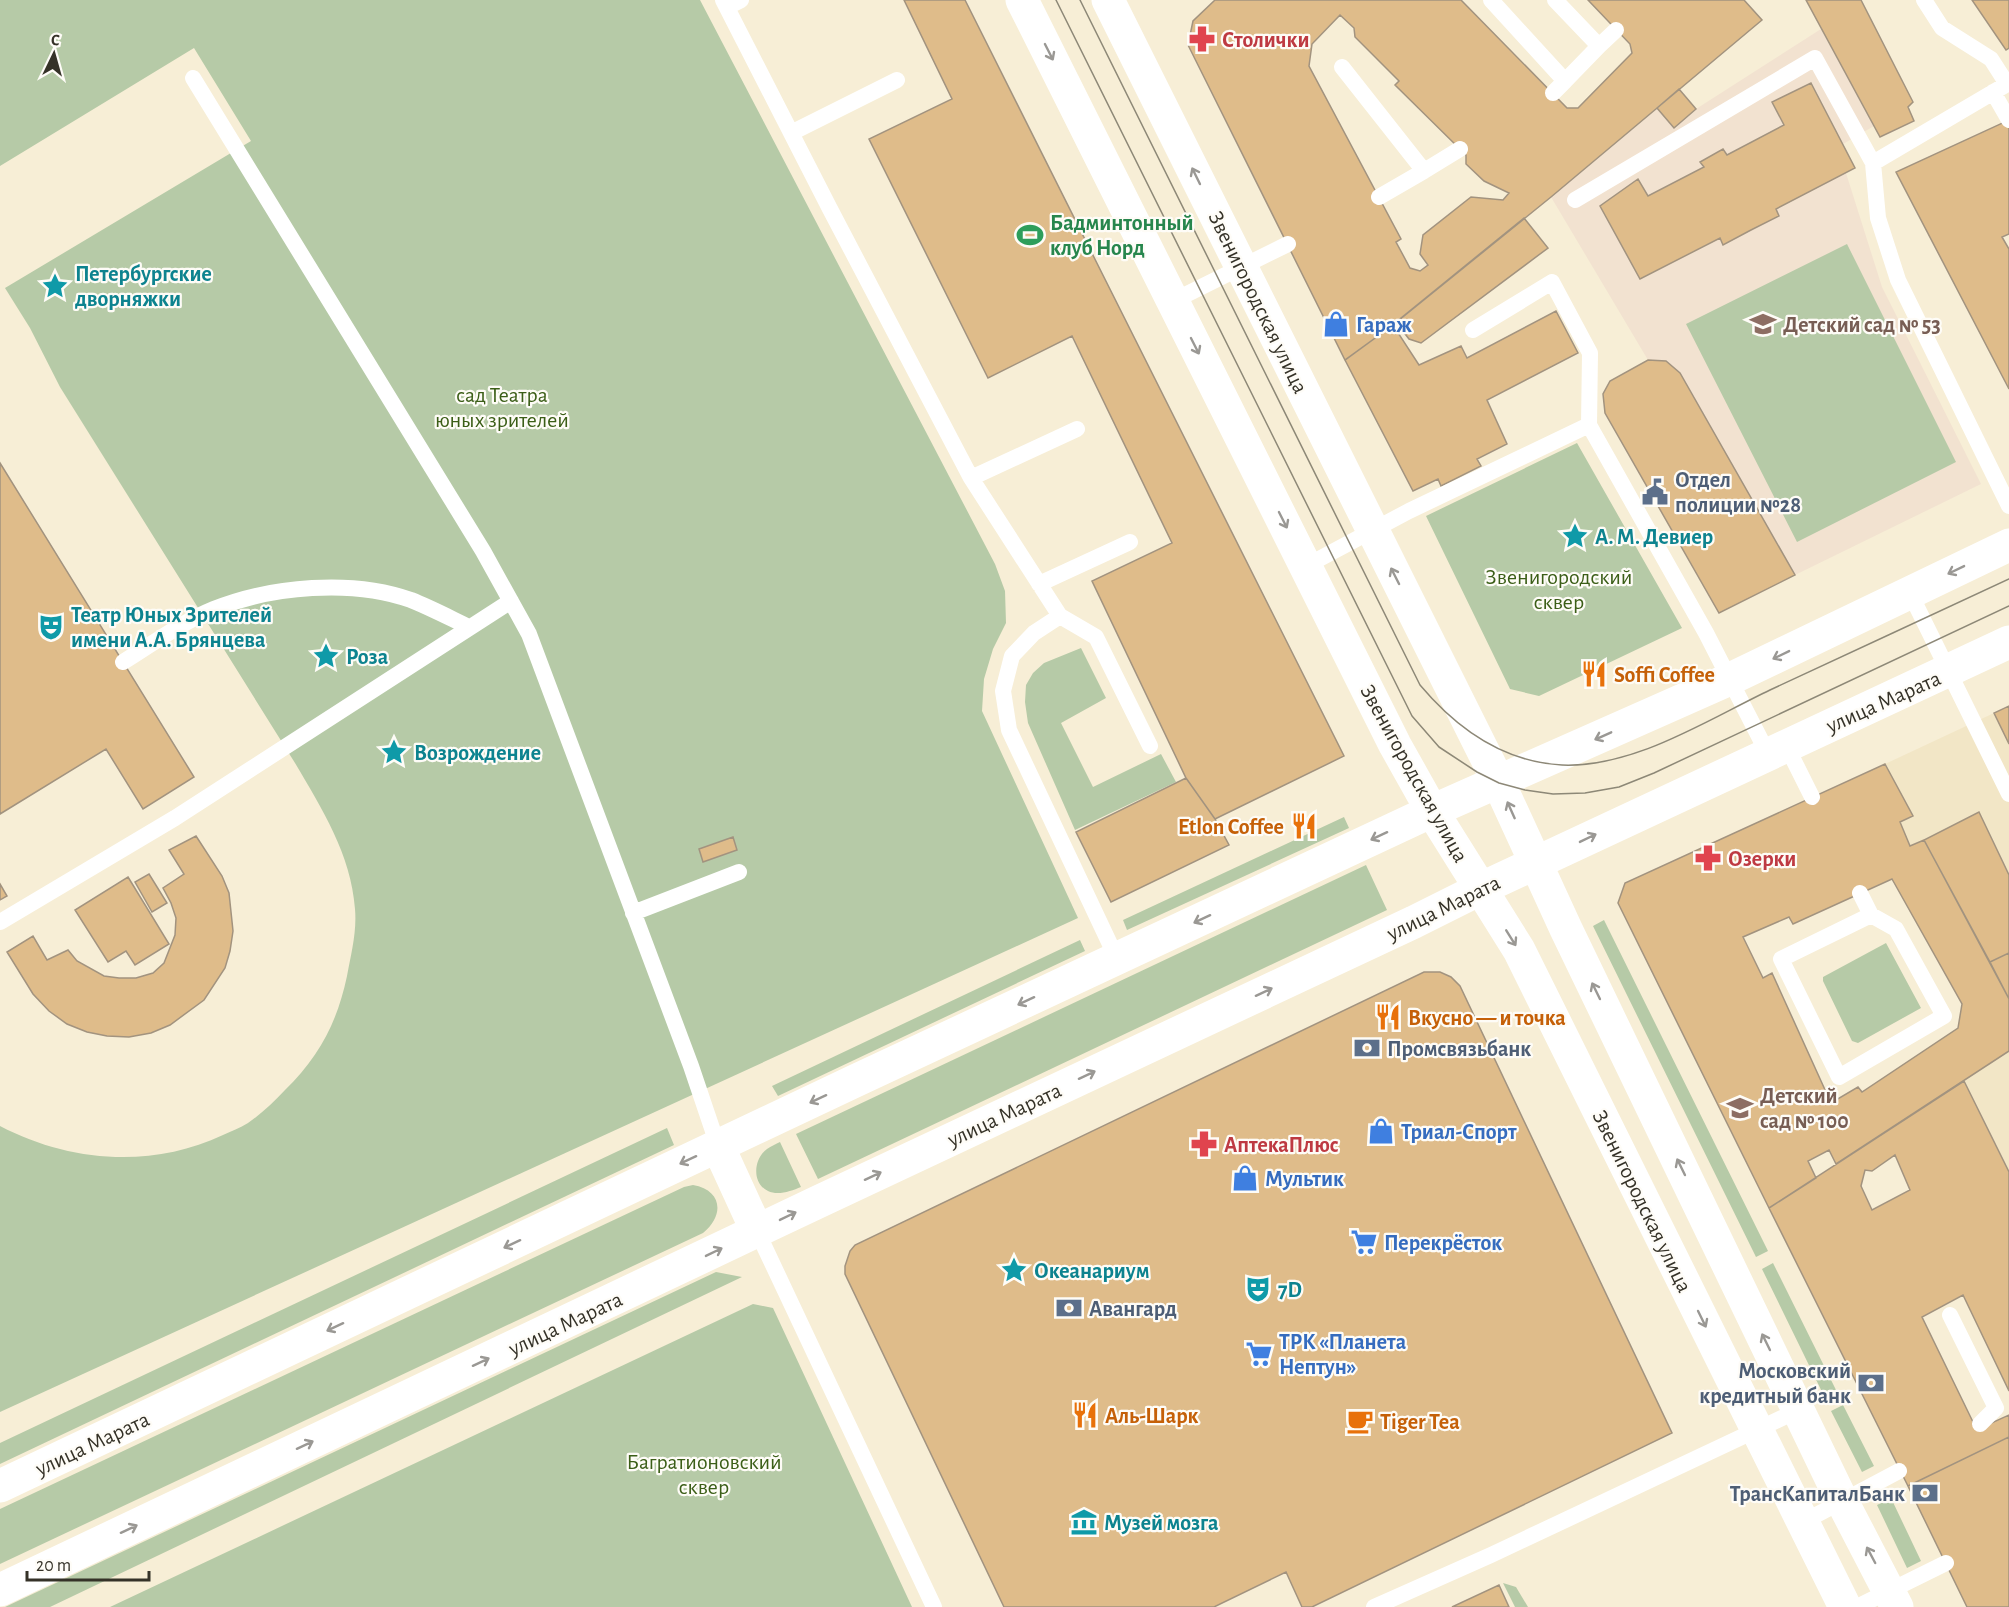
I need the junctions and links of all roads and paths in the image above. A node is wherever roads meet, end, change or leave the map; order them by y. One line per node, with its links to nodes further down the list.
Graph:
1 (1022, 0): 24 (street, Звенигородская улица, one-way to 24)
2 (1108, 0): 23 (street, Звенигородская улица, one-way to 2)
3 (1491, 0): 12 (lane)
4 (1555, 0): 8 (lane)
5 (1924, 0): 13 (lane)
6 (730, 2): 16 (lane)
7 (1616, 30): 8 (lane)
8 (1599, 46): 12 (lane)
9 (1342, 67): 19 (lane)
10 (193, 78): 36 (lane)
11 (897, 80): 16 (lane)
12 (1565, 81): 14 (lane)
13 (2003, 87): 15 (lane); 18 (lane)
14 (1553, 93)
15 (2009, 120)
16 (791, 133): 28 (lane)
17 (1460, 149): 19 (lane)
18 (1873, 163): 21 (lane); 29 (lane)
19 (1424, 171): 20 (lane)
20 (1378, 197)
21 (1575, 200)
22 (1287, 244): 23 (lane)
23 (1241, 267): 24 (lane); 30 (street, Звенигородская улица)
24 (1173, 301): 33 (street, Звенигородская улица, one-way to 33)
25 (1473, 330): 26 (lane)
26 (1589, 425): 30 (lane); 42 (lane)
27 (1077, 429): 28 (lane)
28 (971, 478): 34 (lane)
29 (2009, 506)
30 (1372, 531): 33 (lane); 45 (street, Звенигородская улица, one-way to 30)
31 (1130, 542): 34 (lane)
32 (2009, 545): 35 (street, улица Марата, one-way to 35)
33 (1306, 566): 48 (street, Звенигородская улица)
34 (1039, 584): 37 (lane)
35 (1910, 593): 41 (lane); 42 (street, улица Марата, one-way to 42)
36 (511, 601): 38 (lane); 53 (lane)
37 (1060, 616): 43 (lane); 56 (lane)
38 (469, 627): 40 (lane); 55 (lane)
39 (2009, 642): 41 (street, улица Марата)
40 (123, 662)
41 (1949, 671): 44 (street, улица Марата); 46 (lane)
42 (1730, 679): 44 (lane); 45 (street, улица Марата, one-way to 45)
43 (1150, 746)
44 (1777, 749): 47 (lane); 49 (street, улица Марата, one-way to 44)
45 (1498, 781): 48 (street, улица Марата); 49 (street, Звенигородская улица, one-way to 45)
46 (2009, 794)
47 (1812, 797)
48 (1432, 811): 51 (street, Звенигородская улица); 56 (street, улица Марата, one-way to 56)
49 (1535, 864): 51 (street, улица Марата); 60 (street, Звенигородская улица, one-way to 49)
50 (739, 872): 53 (lane)
51 (1480, 889): 58 (street, улица Марата, one-way to 51); 62 (street, Звенигородская улица, one-way to 62)
52 (1860, 893): 54 (lane)
53 (633, 913): 57 (lane)
54 (1871, 915): 54 (lane)
55 (0, 922)
56 (1117, 959): 57 (street, улица Марата, one-way to 57)
57 (718, 1146): 58 (street); 64 (street, улица Марата, one-way to 64)
58 (757, 1231): 68 (street, улица Марата, one-way to 58); 70 (lane)
59 (1950, 1315): 61 (lane)
60 (1799, 1410): 62 (lane); 65 (street, Звенигородская улица)
61 (1980, 1424)
62 (1756, 1429): 66 (street, Звенигородская улица); 71 (lane)
63 (1899, 1471): 65 (lane)
64 (0, 1486)
65 (1842, 1501): 66 (lane); 69 (street, Звенигородская улица, one-way to 65)
66 (1803, 1522): 72 (street, Звенигородская улица)
67 (1946, 1563): 69 (lane)
68 (0, 1590)
69 (1893, 1599): 73 (lane)
70 (934, 1607)
71 (1374, 1607)
72 (1845, 1607)
73 (1857, 1607)

